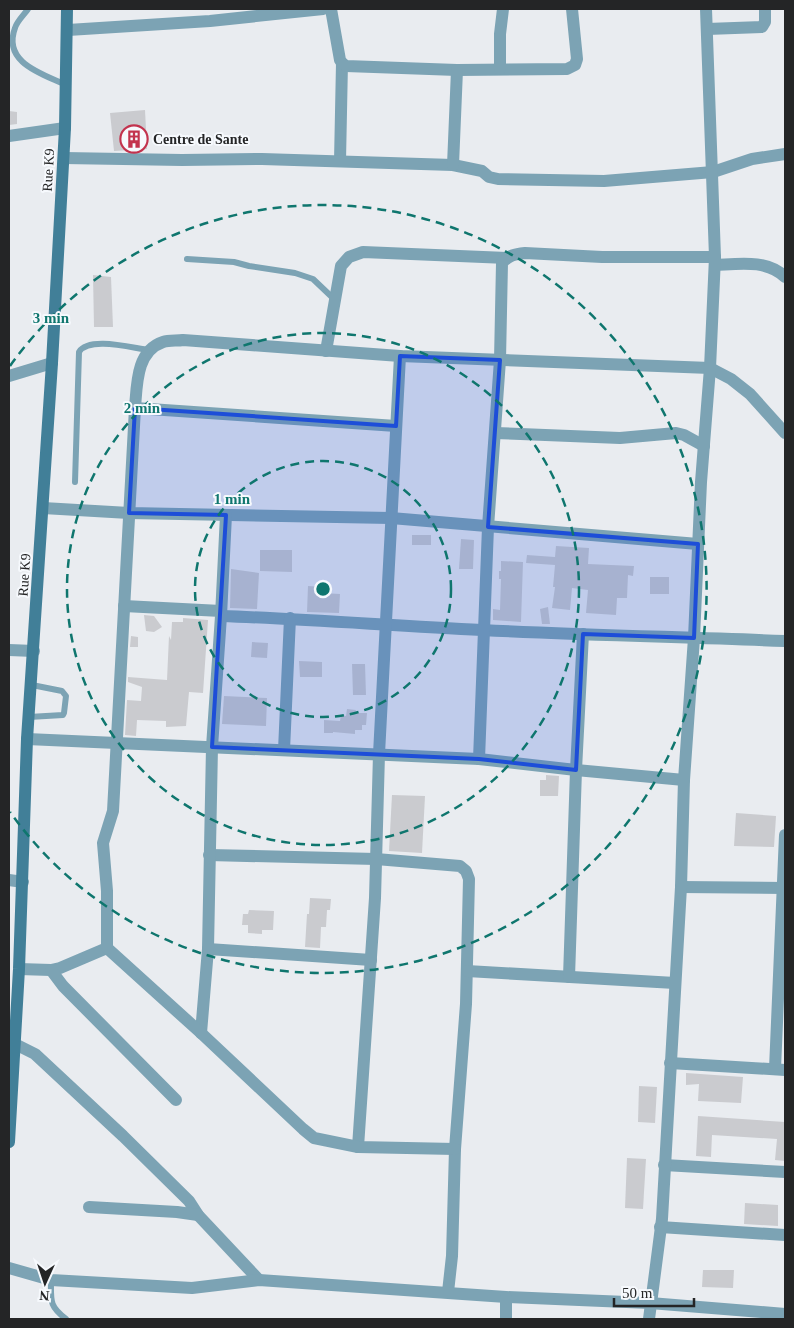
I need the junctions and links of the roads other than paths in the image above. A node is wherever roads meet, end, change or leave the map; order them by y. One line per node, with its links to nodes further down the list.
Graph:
1 (28, 9): 11 (lane)
2 (67, 9): 10 (street, Rue K9)
3 (323, 9): 10 (street)
4 (331, 9): 12 (street)
5 (503, 9): 13 (street)
6 (572, 9): 13 (street)
7 (706, 9): 9 (street)
8 (765, 9): 9 (street)
9 (707, 29): 22 (street)
10 (68, 30): 15 (street, Rue K9)
11 (11, 36): 15 (lane)
12 (342, 63): 14 (street); 20 (street)
13 (500, 69): 14 (street)
14 (457, 70): 21 (street)
15 (66, 86): 16 (street, Rue K9)
16 (65, 128): 17 (street); 19 (street, Rue K9)
17 (9, 136)
18 (785, 154): 22 (street)
19 (64, 158): 20 (street); 32 (street, Rue K9)
20 (340, 161): 21 (street)
21 (453, 165): 22 (street)
22 (713, 172): 25 (street)
23 (507, 258): 25 (street); 27 (street); 31 (street)
24 (187, 259): 27 (lane)
25 (715, 261): 26 (street); 33 (street)
26 (785, 277)
27 (335, 300): 29 (street)
28 (149, 350): 29 (street); 35 (street); 40 (lane)
29 (326, 351): 30 (street)
30 (400, 356): 31 (street); 36 (street)
31 (500, 360): 33 (street); 37 (street)
32 (52, 363): 34 (street); 41 (street, Rue K9)
33 (710, 368): 38 (street); 39 (street)
34 (9, 376)
35 (135, 408): 36 (street); 42 (street)
36 (396, 426): 44 (street)
37 (495, 433): 39 (street); 45 (street)
38 (785, 434)
39 (704, 446): 46 (street)
40 (75, 482)
41 (43, 508): 42 (street); 56 (street, Rue K9)
42 (129, 513): 43 (street); 47 (street)
43 (226, 515): 44 (street); 48 (street)
44 (391, 518): 45 (street); 50 (street)
45 (488, 527): 46 (street); 51 (street)
46 (698, 544): 53 (street)
47 (124, 606): 48 (street); 60 (street)
48 (221, 613): 49 (street); 61 (street)
49 (290, 618): 50 (street); 62 (street)
50 (386, 625): 51 (street); 63 (street)
51 (484, 630): 52 (street); 64 (street)
52 (583, 634): 53 (street); 65 (street)
53 (694, 638): 54 (street); 66 (street)
54 (785, 641)
55 (9, 650): 56 (street)
56 (34, 650): 57 (street, Rue K9)
57 (32, 685): 58 (street, Rue K9); 58 (lane)
58 (29, 717): 59 (street, Rue K9)
59 (27, 739): 60 (street); 71 (street, Rue K9)
60 (116, 743): 61 (street); 74 (street)
61 (212, 747): 62 (street); 68 (street)
62 (284, 750): 63 (street)
63 (379, 754): 64 (street); 69 (street)
64 (480, 759): 65 (street)
65 (576, 770): 66 (street); 80 (street)
66 (684, 780): 72 (street)
67 (785, 835): 73 (street)
68 (210, 855): 69 (street); 75 (street)
69 (376, 859): 76 (street); 79 (street)
70 (9, 880): 71 (street)
71 (23, 882): 77 (street, Rue K9)
72 (681, 887): 73 (street); 81 (street)
73 (784, 888): 85 (street)
74 (107, 948): 78 (street); 82 (street)
75 (208, 950): 76 (street); 82 (street)
76 (371, 960): 89 (street)
77 (19, 969): 78 (street); 83 (street, Rue K9)
78 (51, 970): 86 (street)
79 (467, 971): 80 (street); 90 (street)
80 (569, 977): 81 (street)
81 (675, 983): 84 (street)
82 (201, 1033): 89 (street)
83 (15, 1044): 87 (street, Rue K9); 94 (street)
84 (670, 1063): 85 (street); 91 (street)
85 (780, 1069)
86 (176, 1100)
87 (10, 1117): 88 (street, Rue K9)
88 (9, 1142)
89 (358, 1147): 90 (street)
90 (455, 1148): 100 (street)
91 (664, 1165): 92 (street); 95 (street)
92 (785, 1172)
93 (89, 1207): 94 (street)
94 (198, 1215): 99 (street)
95 (660, 1227): 96 (street); 102 (street)
96 (785, 1235)
97 (9, 1268): 98 (street)
98 (51, 1280): 99 (street); 104 (lane)
99 (259, 1280): 100 (street)
100 (448, 1292): 101 (street)
101 (506, 1297): 102 (street); 105 (street)
102 (650, 1303): 103 (street); 106 (street)
103 (785, 1314)
104 (66, 1319)
105 (506, 1319)
106 (649, 1319)

